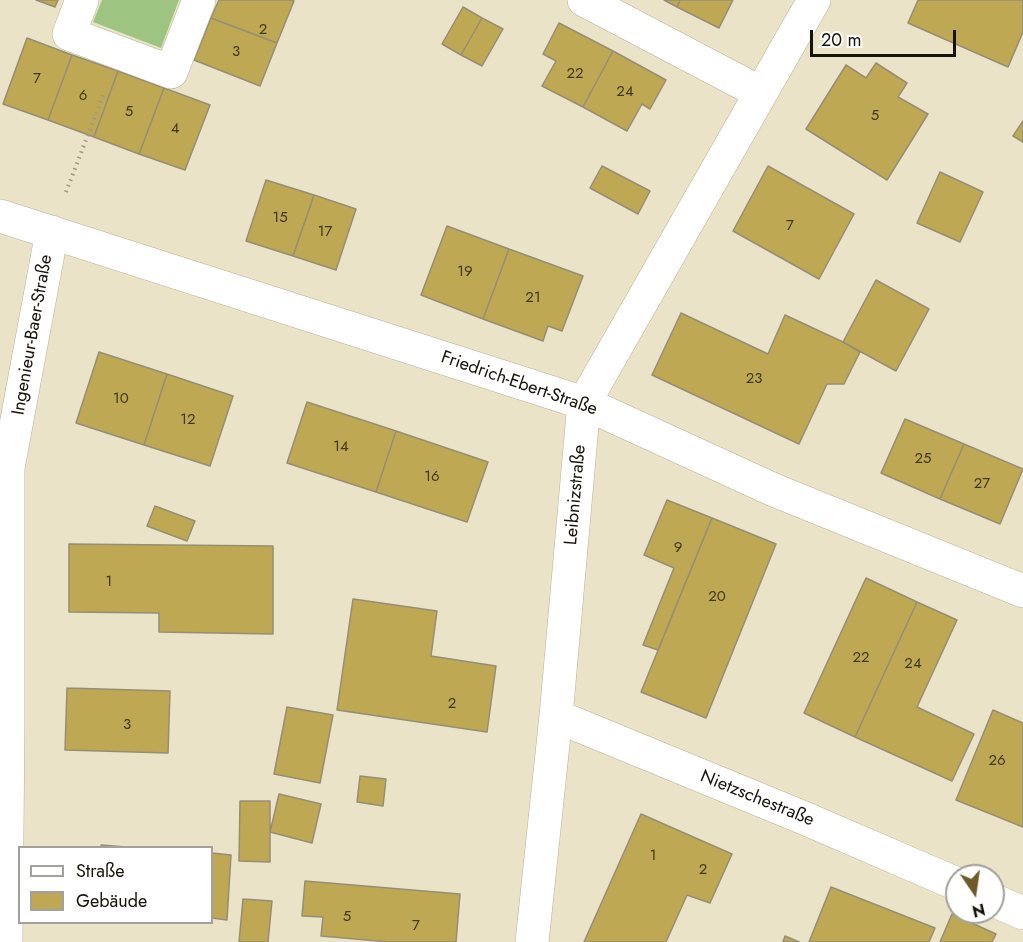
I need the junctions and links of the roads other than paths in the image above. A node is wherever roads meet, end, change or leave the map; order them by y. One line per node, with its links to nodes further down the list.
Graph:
1 (82, 0): 2 (street)
2 (199, 0)
3 (584, 0): 5 (street)
4 (814, 0): 5 (street, Leibnizstraße)
5 (761, 93): 8 (street, Leibnizstraße)
6 (0, 216): 7 (street, Friedrich-Ebert-Straße)
7 (52, 232): 8 (street, Friedrich-Ebert-Straße); 14 (street, Ingenieur-Baer-Straße)
8 (585, 404): 9 (street, Friedrich-Ebert-Straße); 10 (street, Leibnizstraße)
9 (1023, 591)
10 (556, 716): 11 (street, Nietzschestraße); 15 (street, Leibnizstraße)
11 (945, 879)
12 (1005, 905): 13 (street)
13 (1023, 913)
14 (6, 942)
15 (532, 942)

